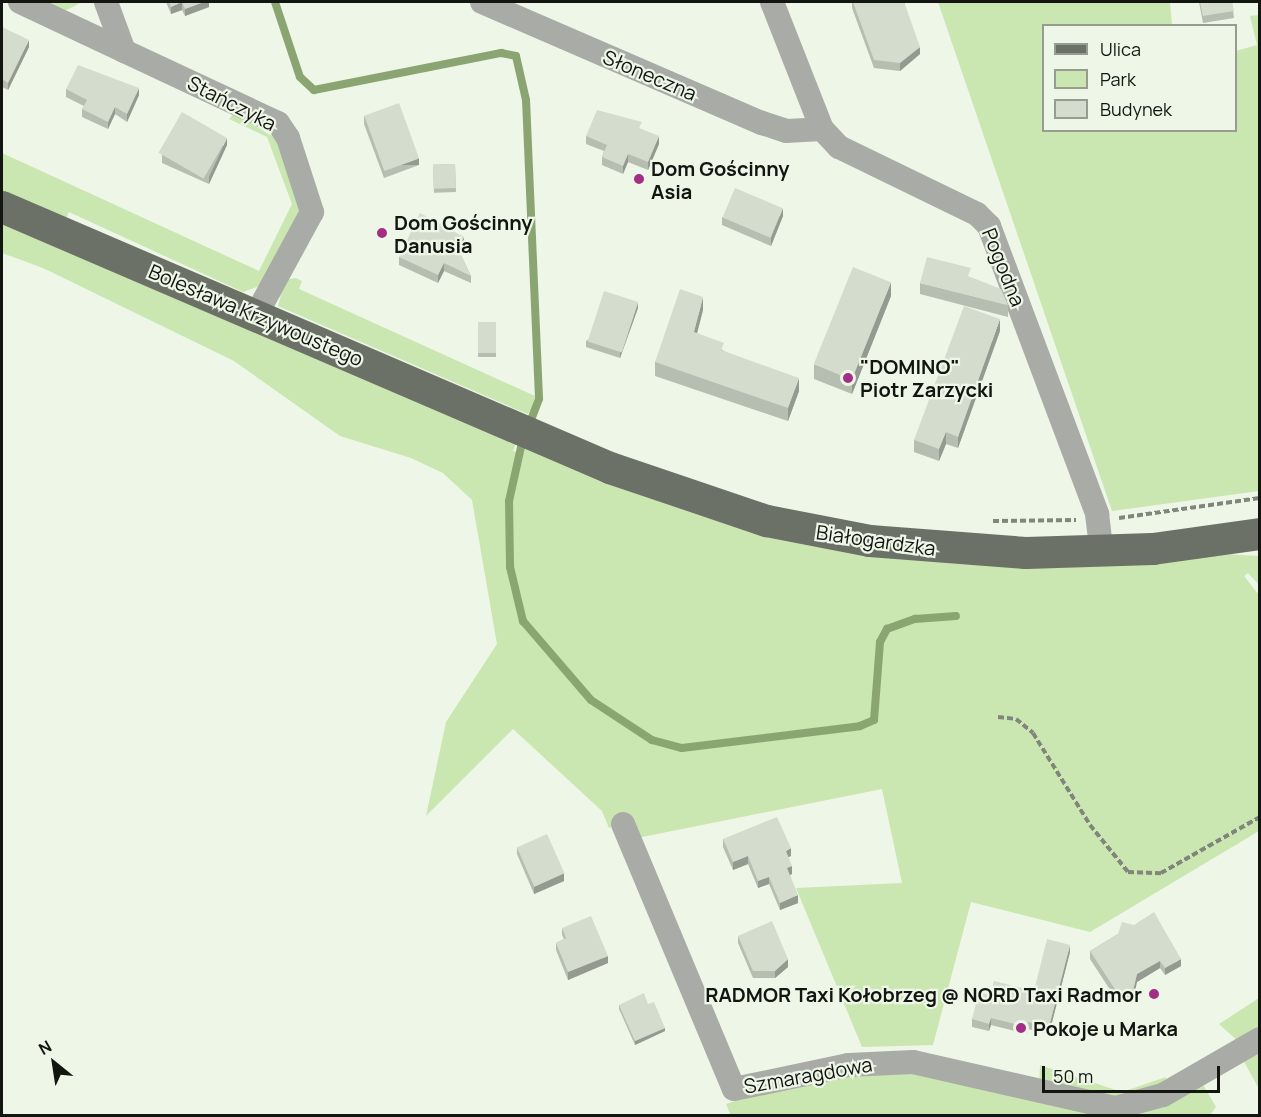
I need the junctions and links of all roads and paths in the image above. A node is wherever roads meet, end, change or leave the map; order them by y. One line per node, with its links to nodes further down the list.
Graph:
1 (20, 2): 5 (street, Stańczyka)
2 (106, 2): 5 (street)
3 (482, 2): 6 (street, Słoneczna)
4 (772, 2): 6 (street, Pogodna)
5 (124, 51): 8 (street, Stańczyka)
6 (822, 129): 11 (street, Pogodna)
7 (2, 207): 8 (main road, Bolesława Krzywoustego)
8 (256, 315): 9 (main road, Bolesława Krzywoustego)
9 (523, 431): 14 (main road, Białogardzka)
10 (1260, 498): 11 (path)
11 (1099, 520): 12 (path); 14 (street, Pogodna)
12 (982, 521)
13 (1260, 534): 14 (main road, Białogardzka)
14 (1102, 552)
15 (998, 717): 16 (path)
16 (1260, 817)
17 (623, 824): 18 (street, Szmaragdowa)
18 (1260, 1039)

